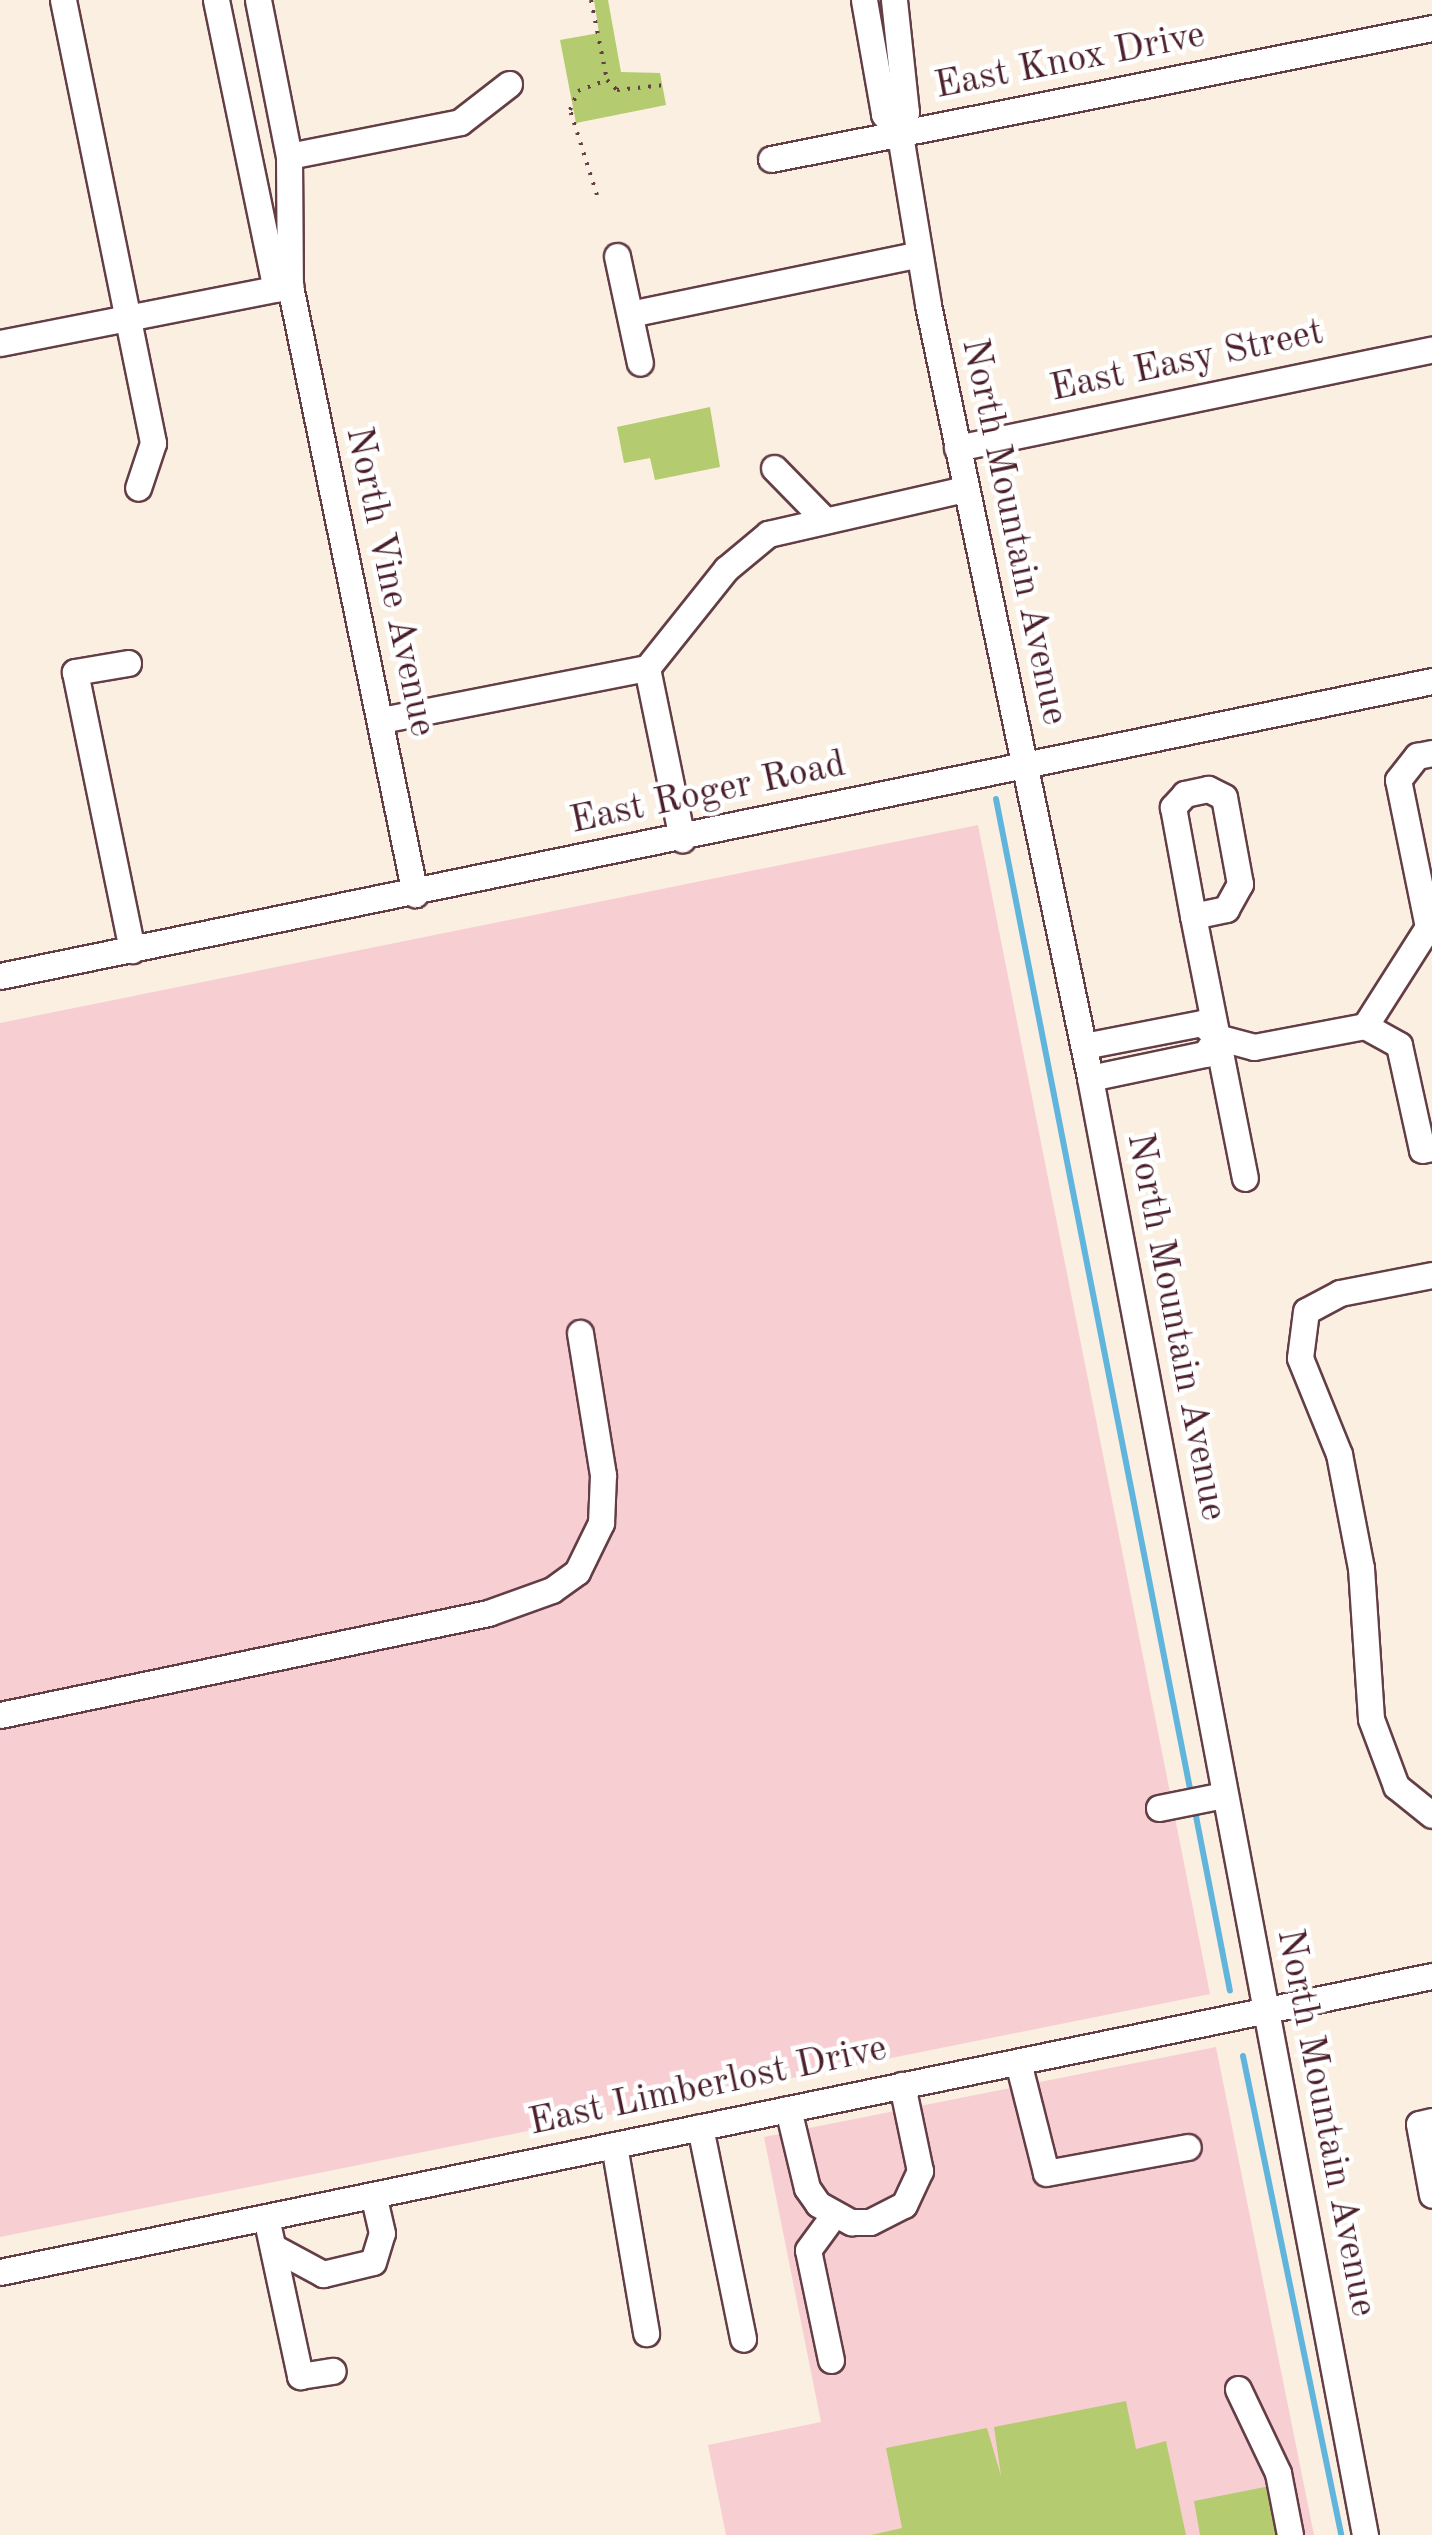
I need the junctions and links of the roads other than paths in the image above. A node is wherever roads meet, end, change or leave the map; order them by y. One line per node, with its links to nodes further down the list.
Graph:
1 (63, 0): 15 (street)
2 (216, 0): 13 (street)
3 (258, 0): 9 (street)
4 (864, 0): 8 (street, North Mountain Avenue)
5 (894, 0): 8 (street, North Mountain Avenue)
6 (1432, 28): 8 (street, East Knox Drive)
7 (510, 84): 9 (street)
8 (900, 135): 10 (street, East Knox Drive); 11 (street, North Mountain Avenue)
9 (288, 156): 13 (street)
10 (770, 159)
11 (919, 254): 14 (street); 19 (street, North Mountain Avenue)
12 (617, 256): 14 (street)
13 (283, 288): 15 (street); 27 (street, North Vine Avenue)
14 (630, 314): 18 (street)
15 (125, 319): 16 (street); 21 (street)
16 (0, 344)
17 (1432, 350): 19 (street, East Easy Street)
18 (640, 364)
19 (956, 448): 22 (street, North Mountain Avenue)
20 (774, 468): 23 (street)
21 (138, 488)
22 (965, 490): 23 (street); 29 (street, North Mountain Avenue)
23 (823, 518): 25 (street)
24 (128, 663): 33 (street)
25 (647, 668): 27 (street); 30 (street)
26 (1432, 681): 29 (street, East Roger Road)
27 (381, 720): 31 (street, North Vine Avenue)
28 (1432, 752): 35 (street)
29 (1022, 764): 30 (street, East Roger Road); 37 (street, North Mountain Avenue)
30 (682, 839): 31 (street, East Roger Road)
31 (415, 894): 33 (street, East Roger Road)
32 (1193, 916): 32 (street); 36 (street)
33 (132, 950): 34 (street, East Roger Road)
34 (0, 976)
35 (1365, 1026): 36 (street); 39 (street)
36 (1217, 1037): 37 (street); 38 (street); 40 (street)
37 (1084, 1046): 38 (street, North Mountain Avenue)
38 (1090, 1078): 46 (street, North Mountain Avenue)
39 (1432, 1148)
40 (1246, 1178)
41 (1432, 1275): 44 (street)
42 (580, 1332): 43 (street)
43 (0, 1715)
44 (1432, 1815)
45 (1432, 1976): 46 (street, East Limberlost Drive)
46 (1266, 2012): 47 (street, East Limberlost Drive); 66 (street, North Mountain Avenue)
47 (1018, 2062): 48 (street, East Limberlost Drive); 53 (street)
48 (902, 2085): 49 (street, East Limberlost Drive); 56 (street)
49 (788, 2109): 51 (street, East Limberlost Drive); 56 (street)
50 (1425, 2122): 55 (street)
51 (700, 2128): 52 (street, East Limberlost Drive); 61 (street)
52 (614, 2145): 54 (street, East Limberlost Drive); 60 (street)
53 (1188, 2147)
54 (374, 2195): 57 (street, East Limberlost Drive); 58 (street)
55 (1432, 2196)
56 (833, 2216): 62 (street)
57 (266, 2217): 58 (street); 59 (street, East Limberlost Drive)
58 (273, 2247): 63 (street)
59 (0, 2272)
60 (646, 2334)
61 (743, 2339)
62 (831, 2360)
63 (334, 2370)
64 (1238, 2389): 65 (street)
65 (1290, 2535)
66 (1365, 2535)

